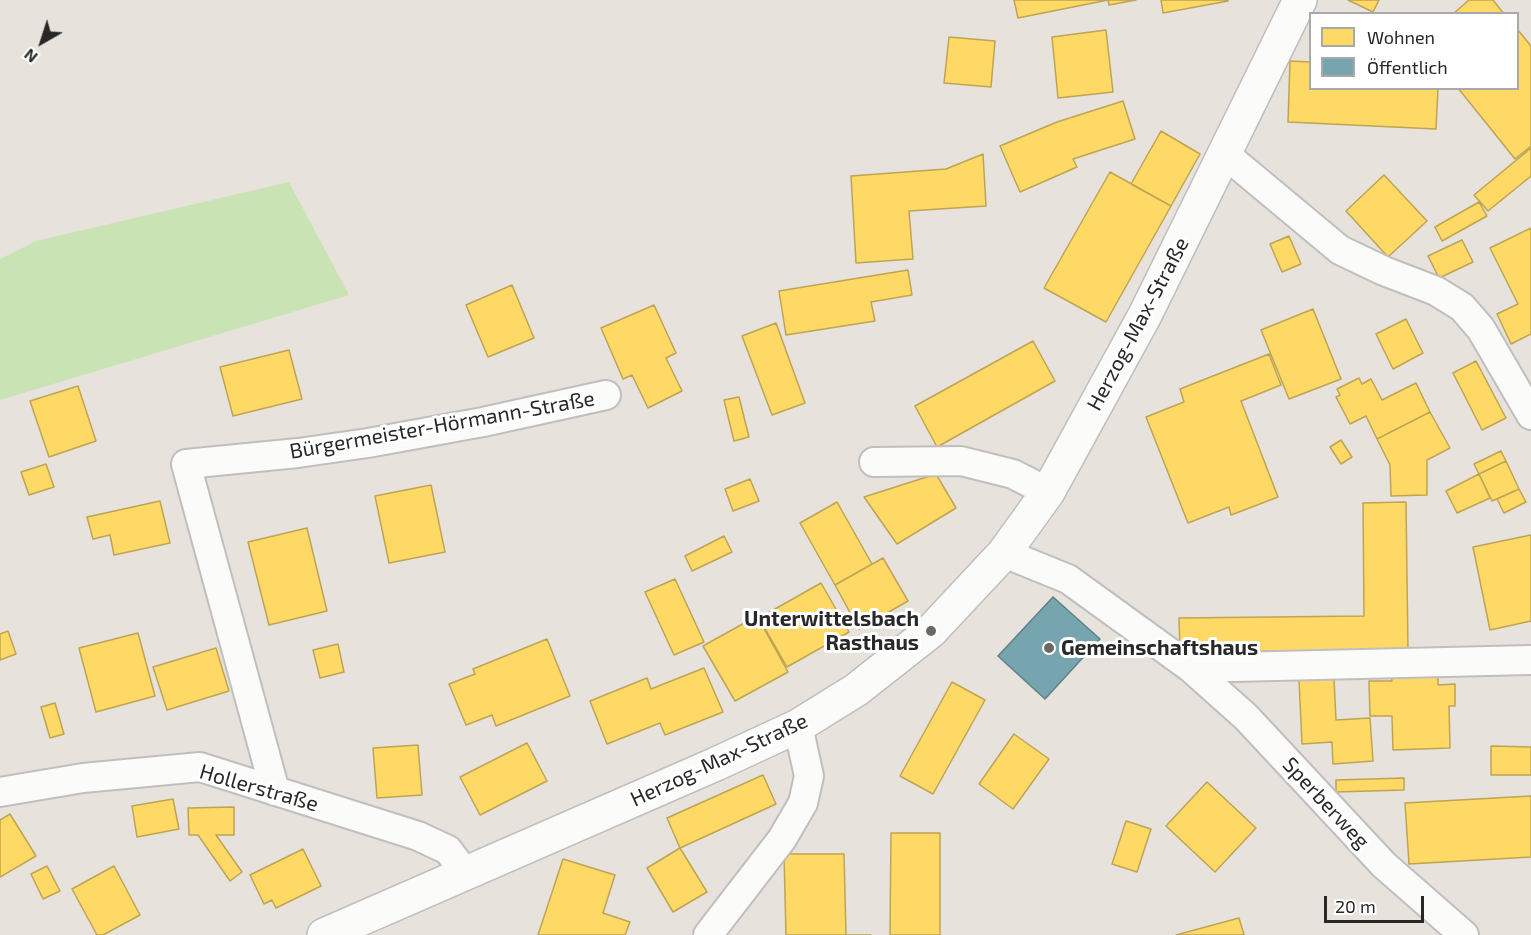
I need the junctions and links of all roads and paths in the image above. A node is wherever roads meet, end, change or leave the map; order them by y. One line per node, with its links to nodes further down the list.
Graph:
1 (1300, 0): 2 (main road, Herzog-Max-Straße)
2 (1226, 154): 4 (street); 6 (main road, Herzog-Max-Straße)
3 (606, 395): 11 (street, Bürgermeister-Hörmann-Straße)
4 (1531, 415)
5 (874, 462): 6 (street)
6 (1048, 492): 7 (main road, Herzog-Max-Straße)
7 (1004, 553): 9 (street, Sperberweg); 10 (main road, Herzog-Max-Straße)
8 (1531, 660): 9 (street)
9 (1191, 668): 16 (street, Sperberweg)
10 (798, 726): 13 (main road, Herzog-Max-Straße); 15 (street)
11 (275, 790): 12 (street, Hollerstraße); 13 (street, Hollerstraße)
12 (0, 792)
13 (465, 873): 14 (main road, Herzog-Max-Straße)
14 (324, 935)
15 (708, 935)
16 (1464, 935)

